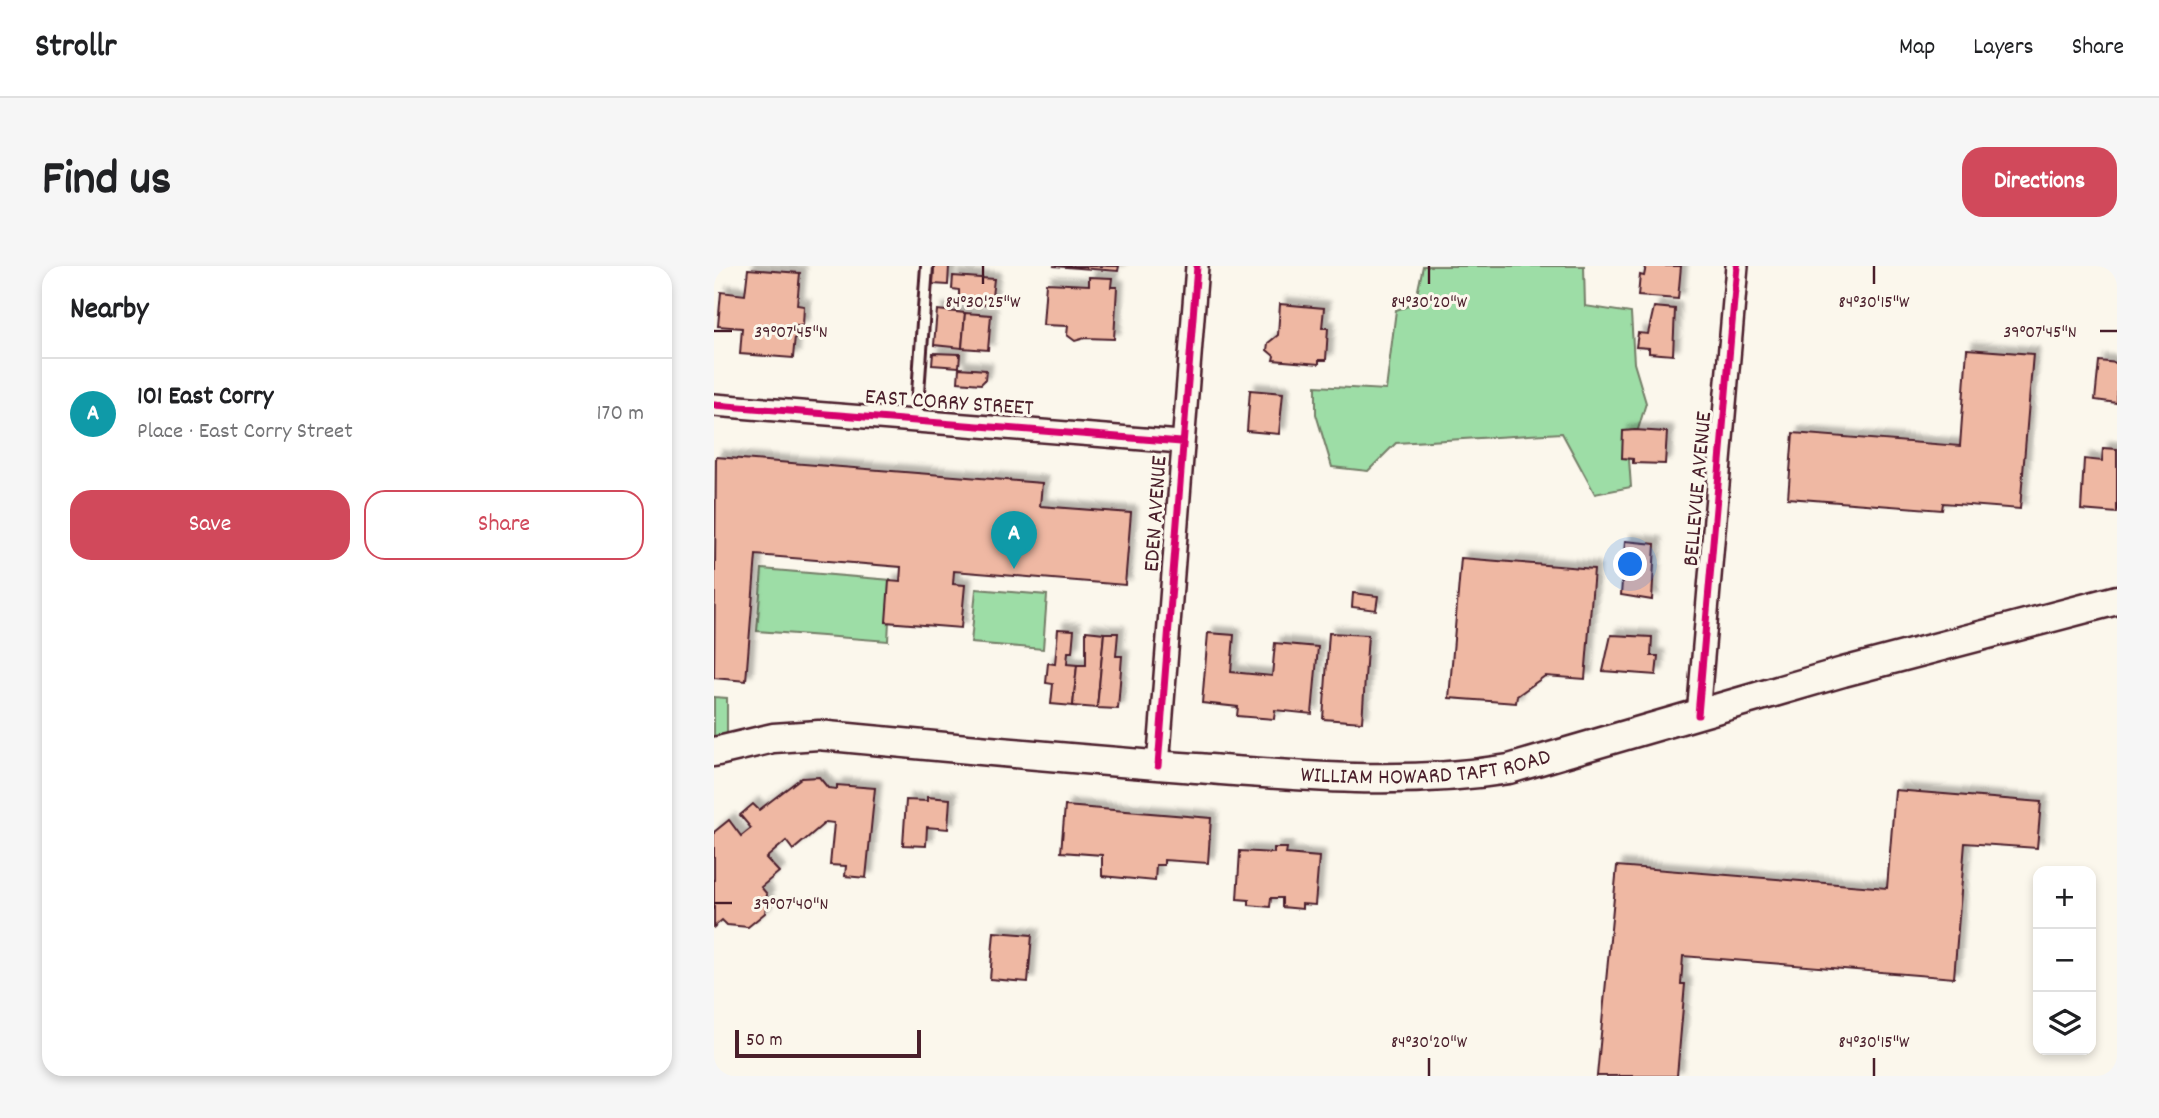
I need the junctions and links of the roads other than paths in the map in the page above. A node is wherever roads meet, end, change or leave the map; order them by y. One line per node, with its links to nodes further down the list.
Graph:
1 (927, 266): 5 (lane)
2 (1197, 266): 6 (street, EDEN AVENUE)
3 (1737, 266): 8 (street, BELLEVUE AVENUE)
4 (714, 405): 5 (street, EAST CORRY STREET)
5 (916, 421): 6 (street, EAST CORRY STREET)
6 (1181, 442): 10 (street, EDEN AVENUE)
7 (2117, 600): 8 (main road, WILLIAM HOWARD TAFT ROAD)
8 (1698, 715): 10 (main road, WILLIAM HOWARD TAFT ROAD)
9 (714, 752): 10 (main road, WILLIAM HOWARD TAFT ROAD)
10 (1157, 766)

